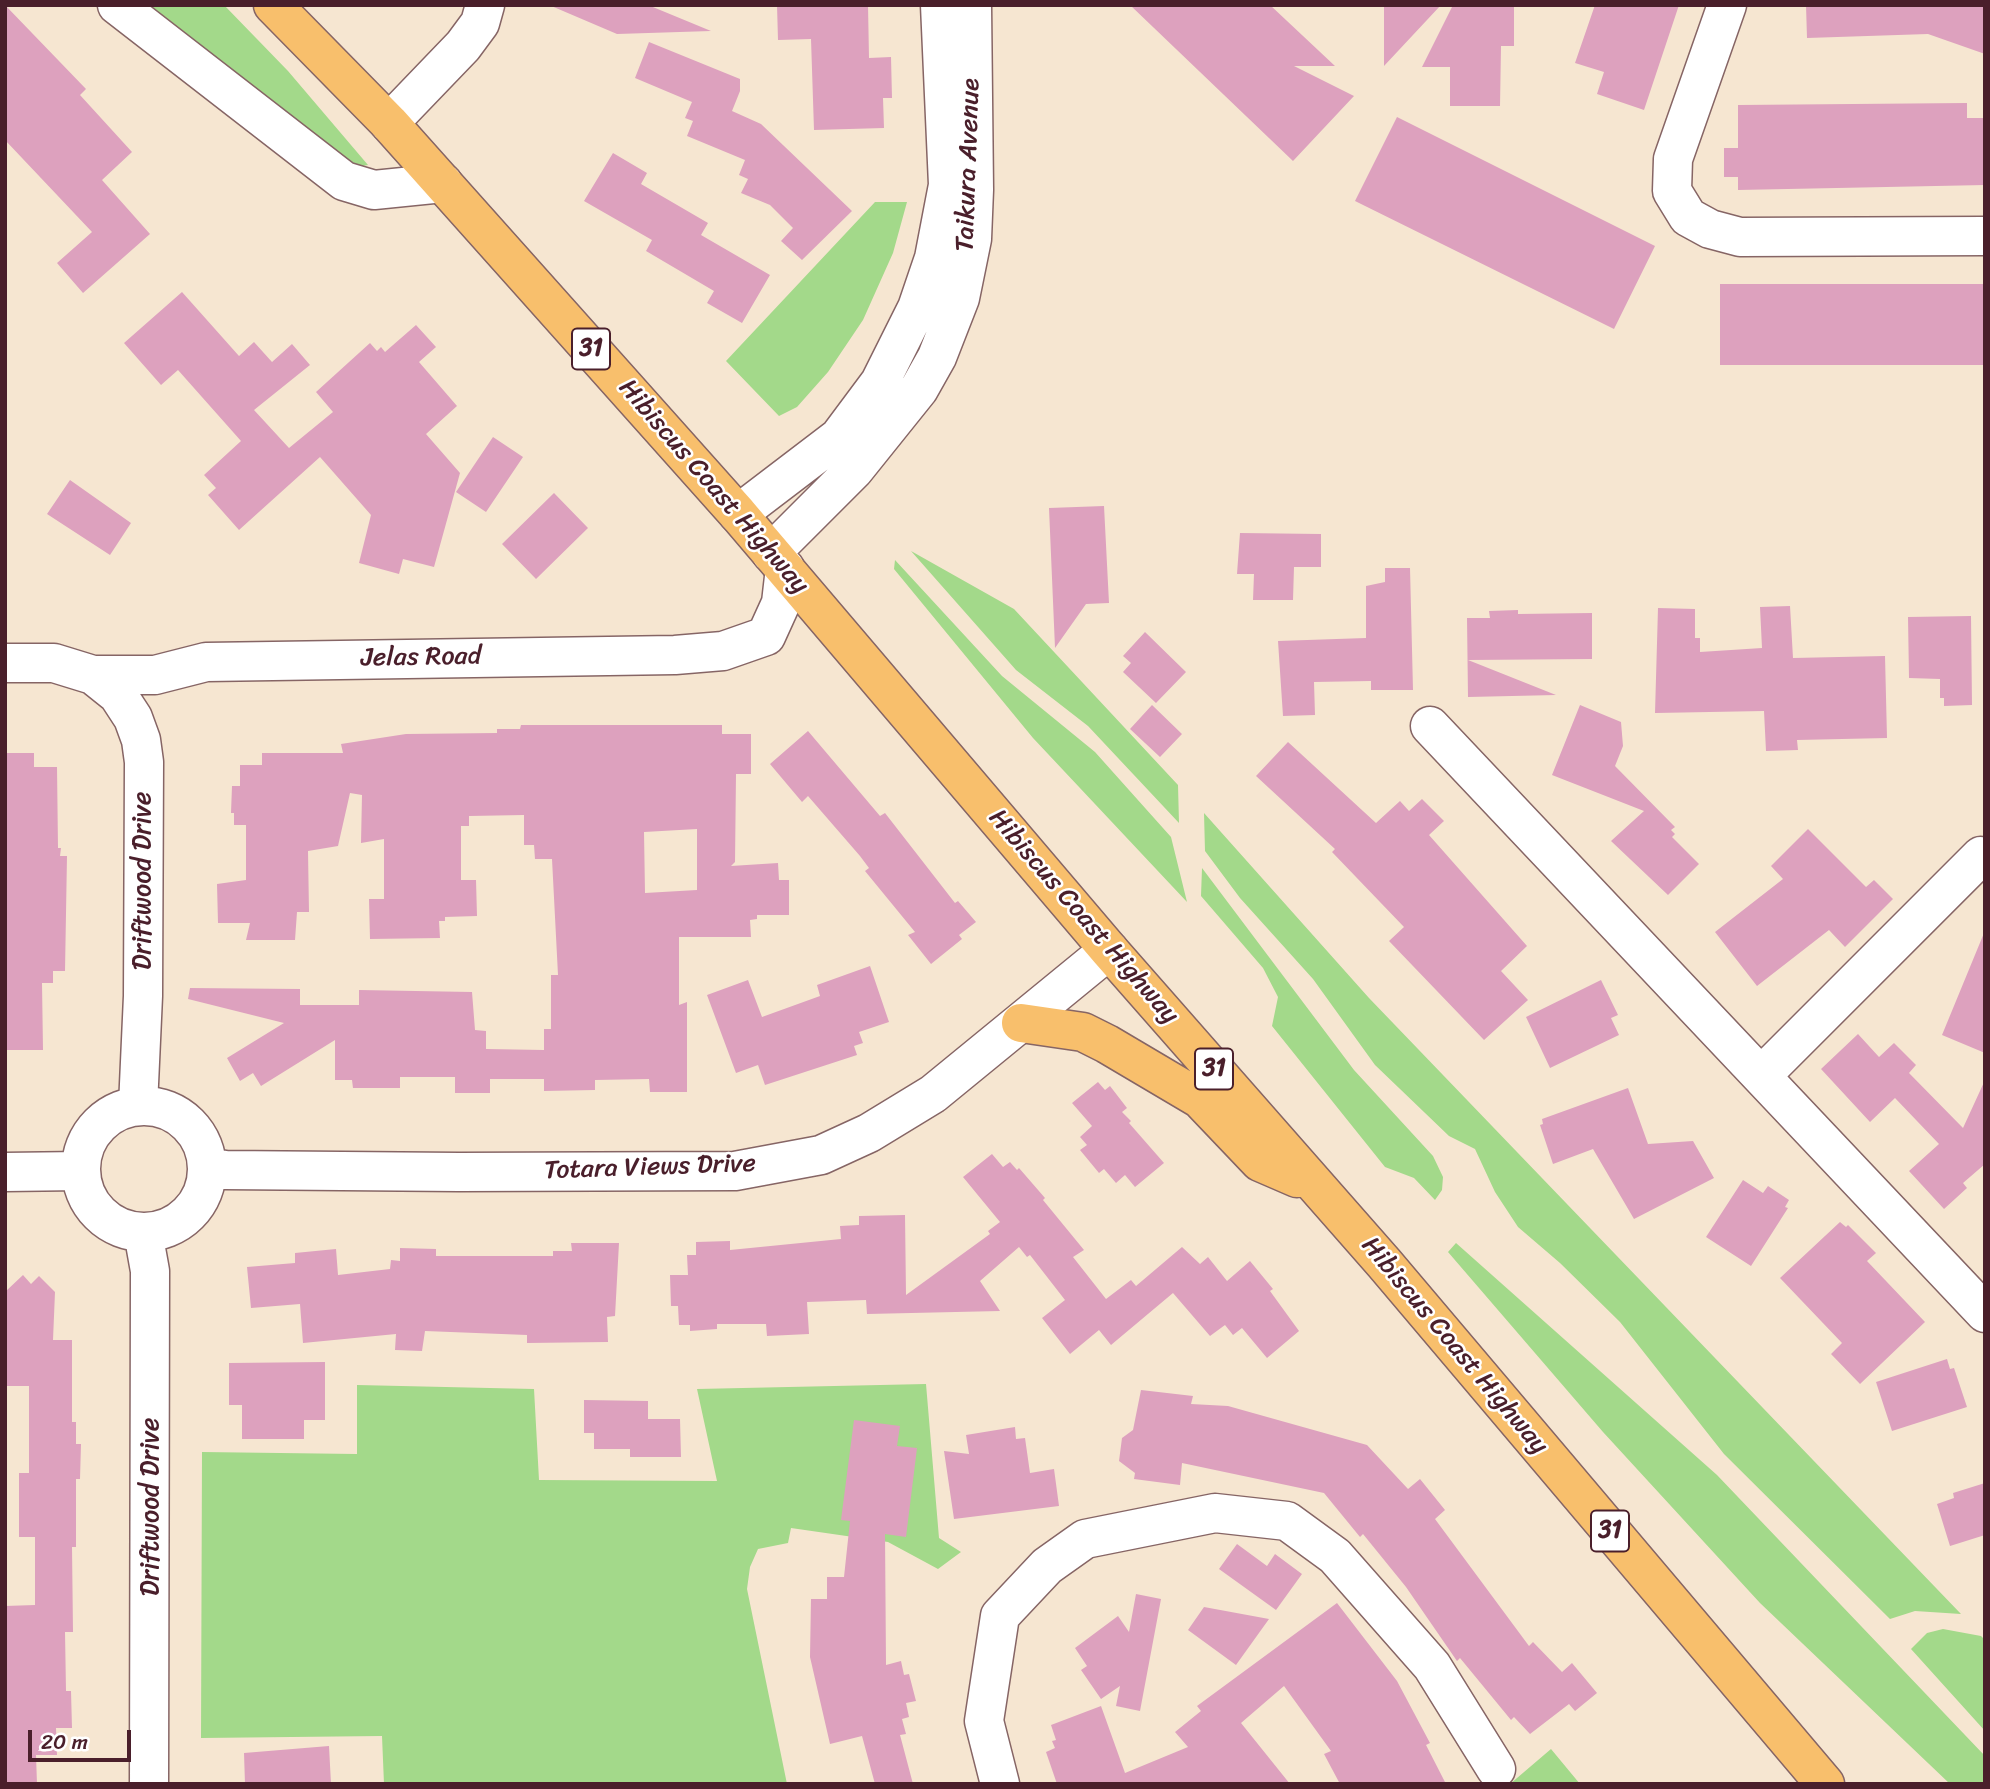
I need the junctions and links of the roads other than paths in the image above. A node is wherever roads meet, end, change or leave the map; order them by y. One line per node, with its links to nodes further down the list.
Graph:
1 (117, 5): 8 (street)
2 (273, 5): 7 (main road, Hibiscus Coast Highway / 31)
3 (485, 5): 7 (street)
4 (940, 5): 10 (street, Taikura Avenue)
5 (972, 5): 11 (street, Taikura Avenue)
6 (1727, 5): 9 (street)
7 (389, 123): 8 (main road, Hibiscus Coast Highway / 31)
8 (443, 183): 10 (main road, Hibiscus Coast Highway / 31)
9 (1985, 236)
10 (738, 514): 11 (main road, Hibiscus Coast Highway / 31)
11 (778, 561): 13 (street, Jelas Road); 16 (main road, Hibiscus Coast Highway / 31)
12 (5, 663): 13 (street, Jelas Road)
13 (93, 675): 19 (street, Driftwood Drive)
14 (1430, 726): 18 (street)
15 (1983, 857): 18 (street)
16 (1109, 950): 17 (street, Totara Views Drive); 23 (main road, Hibiscus Coast Highway / 31)
17 (1021, 1023): 20 (street, Totara Views Drive); 23 (main road)
18 (1761, 1076): 25 (street)
19 (138, 1106): 20 (street); 21 (street)
20 (207, 1167): 24 (street)
21 (80, 1171): 22 (street); 24 (street)
22 (5, 1172)
23 (1318, 1187): 29 (main road, Hibiscus Coast Highway / 31)
24 (144, 1232): 27 (street, Driftwood Drive)
25 (1985, 1313)
26 (1496, 1769): 28 (street)
27 (149, 1784)
28 (1000, 1784)
29 (1825, 1784)

